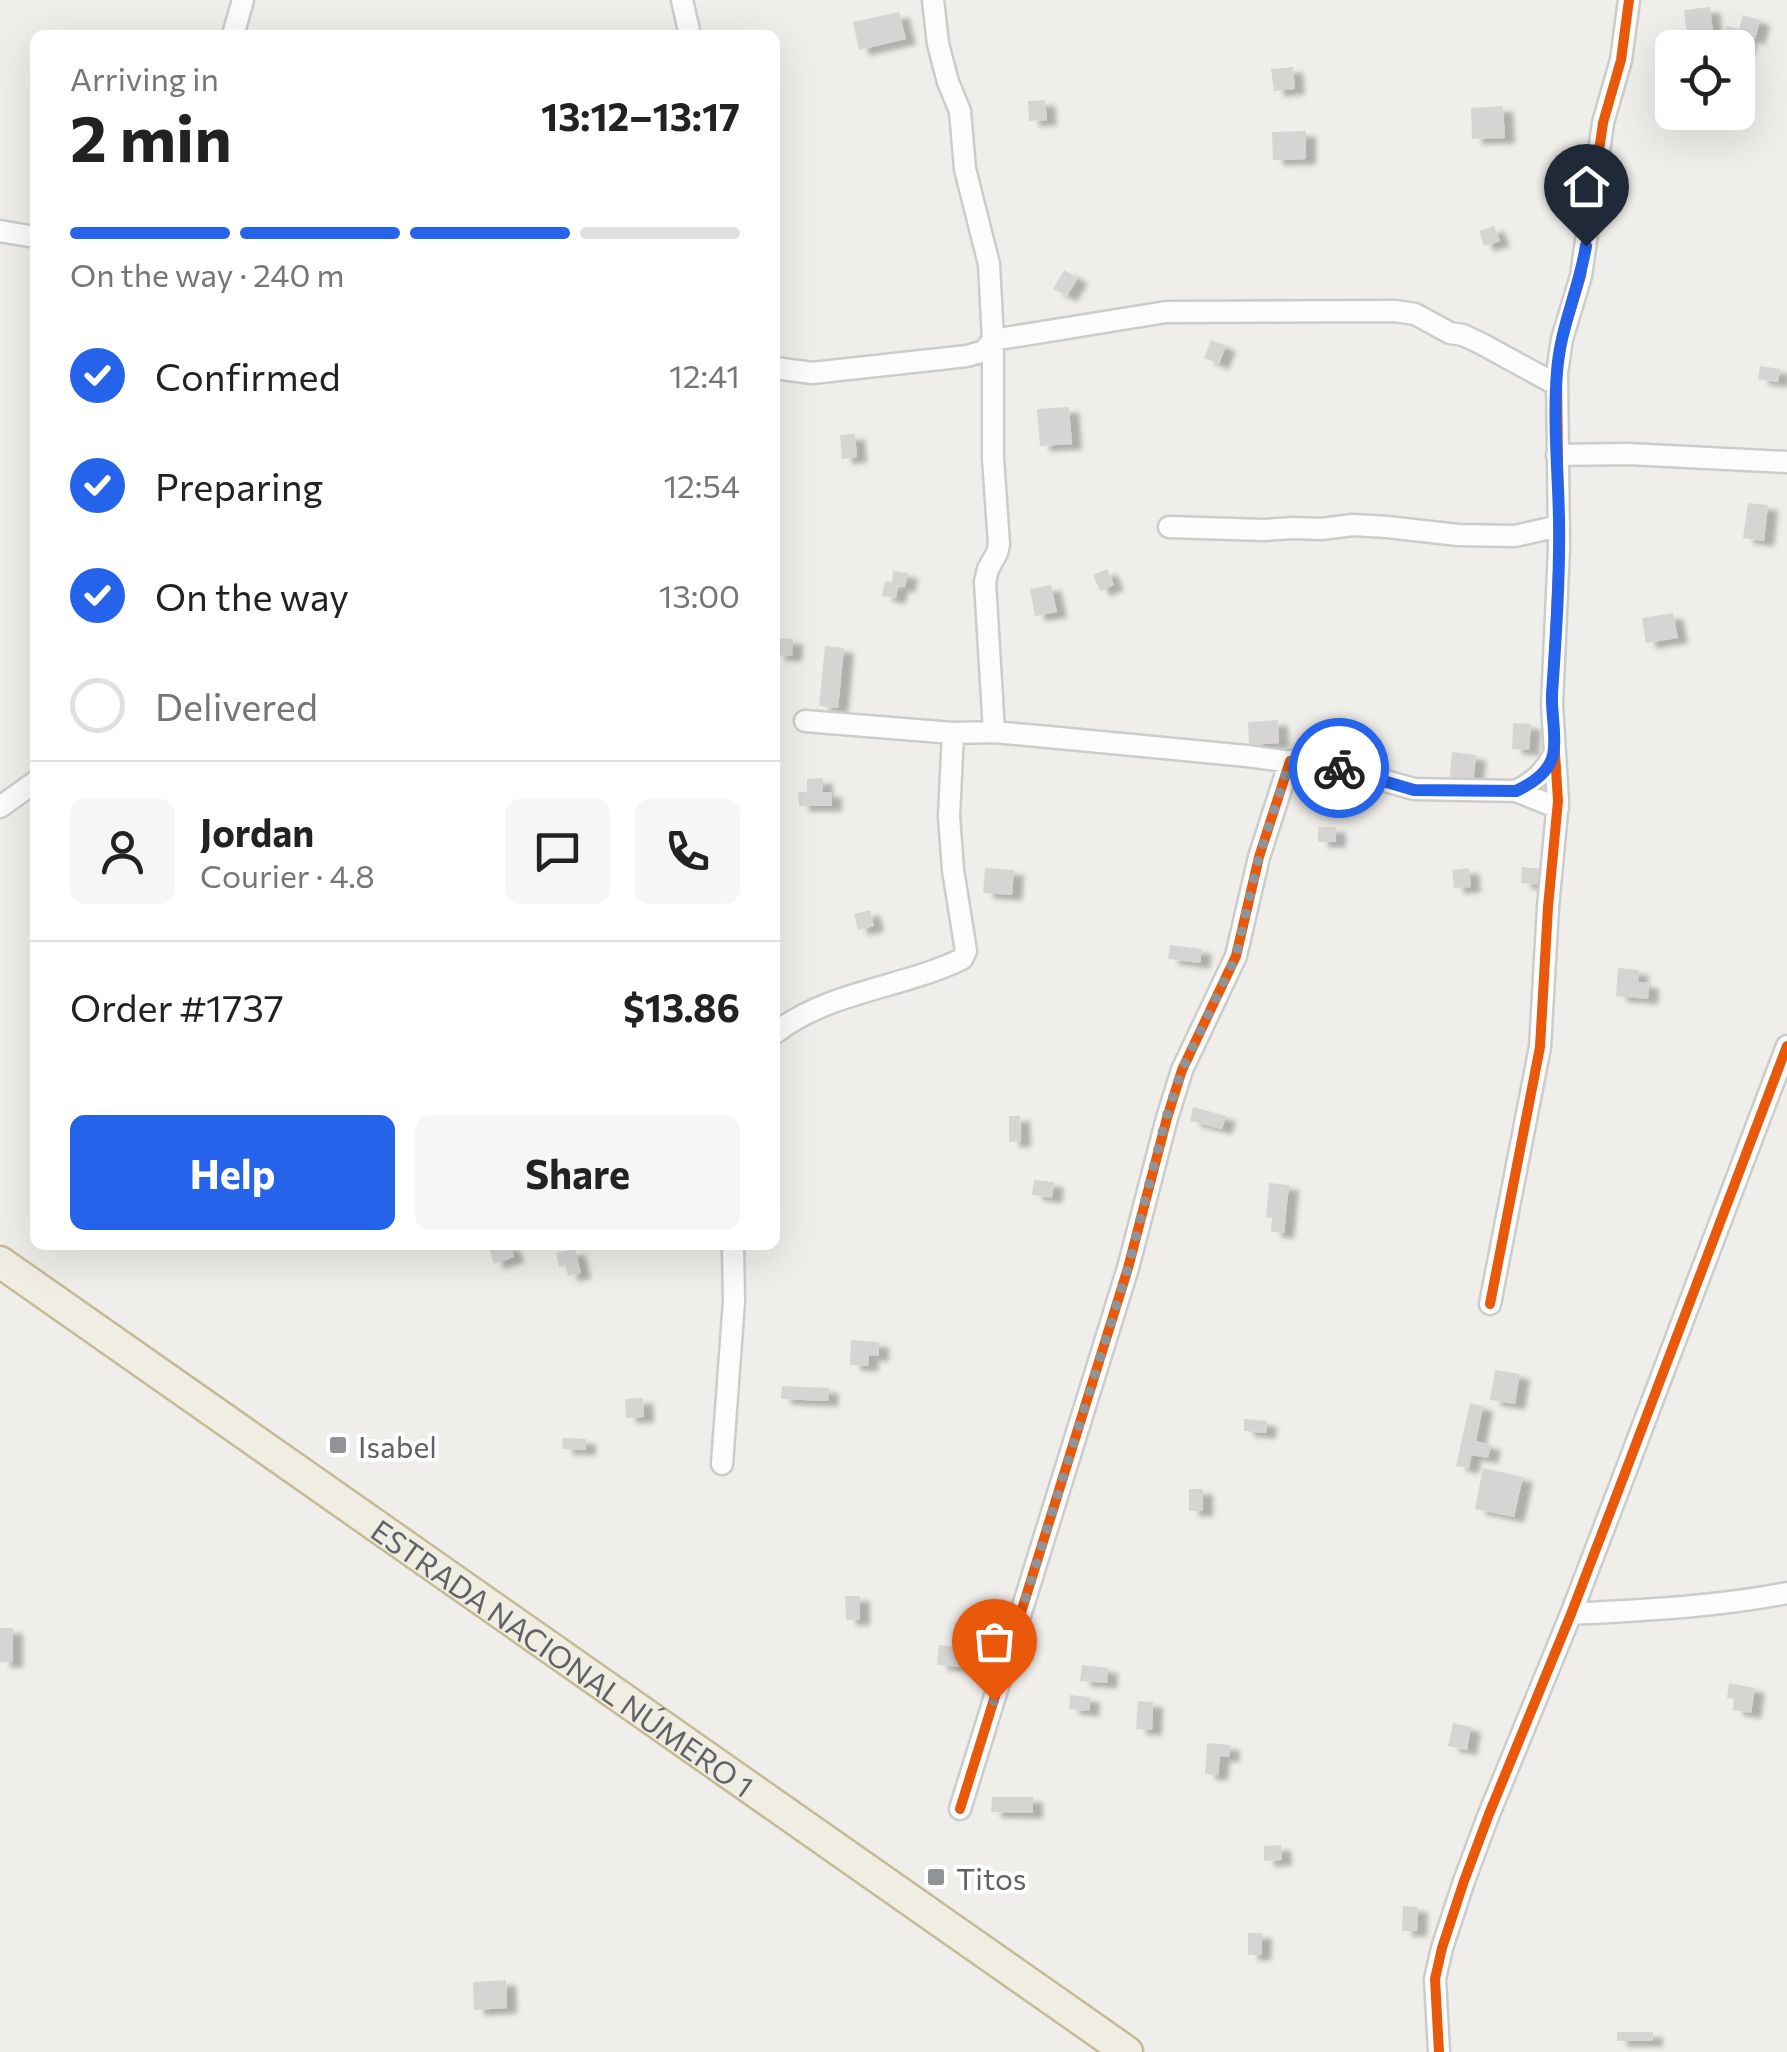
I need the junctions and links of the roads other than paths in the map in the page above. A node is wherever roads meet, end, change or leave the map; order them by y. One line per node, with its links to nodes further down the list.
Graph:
1 (243, 0): 5 (street)
2 (682, 0): 6 (street)
3 (933, 0): 9 (street)
4 (1629, 0): 10 (street)
5 (235, 30)
6 (689, 30)
7 (0, 231): 8 (street)
8 (30, 236)
9 (994, 340): 11 (street); 12 (street); 19 (street)
10 (1558, 361): 12 (street); 13 (street)
11 (780, 369)
12 (1536, 372): 13 (street)
13 (1557, 385): 14 (street)
14 (1557, 455): 15 (street); 16 (street)
15 (1787, 462)
16 (1559, 523): 17 (street); 21 (street)
17 (1169, 527)
18 (805, 721): 20 (street)
19 (994, 732): 20 (street); 22 (street)
20 (953, 733): 27 (street)
21 (1554, 754): 24 (street); 26 (street)
22 (1290, 761): 24 (street); 35 (street)
23 (30, 786): 25 (street)
24 (1516, 791): 26 (street)
25 (0, 807)
26 (1558, 808): 31 (street)
27 (780, 1030)
28 (1787, 1046): 34 (street)
29 (733, 1250): 32 (street)
30 (0, 1262): 36 (highway, ESTRADA NACIONAL NÚMERO 1)
31 (1490, 1304)
32 (722, 1464)
33 (1787, 1594): 34 (street)
34 (1571, 1614): 37 (street)
35 (960, 1809)
36 (1127, 2052)
37 (1439, 2052)

